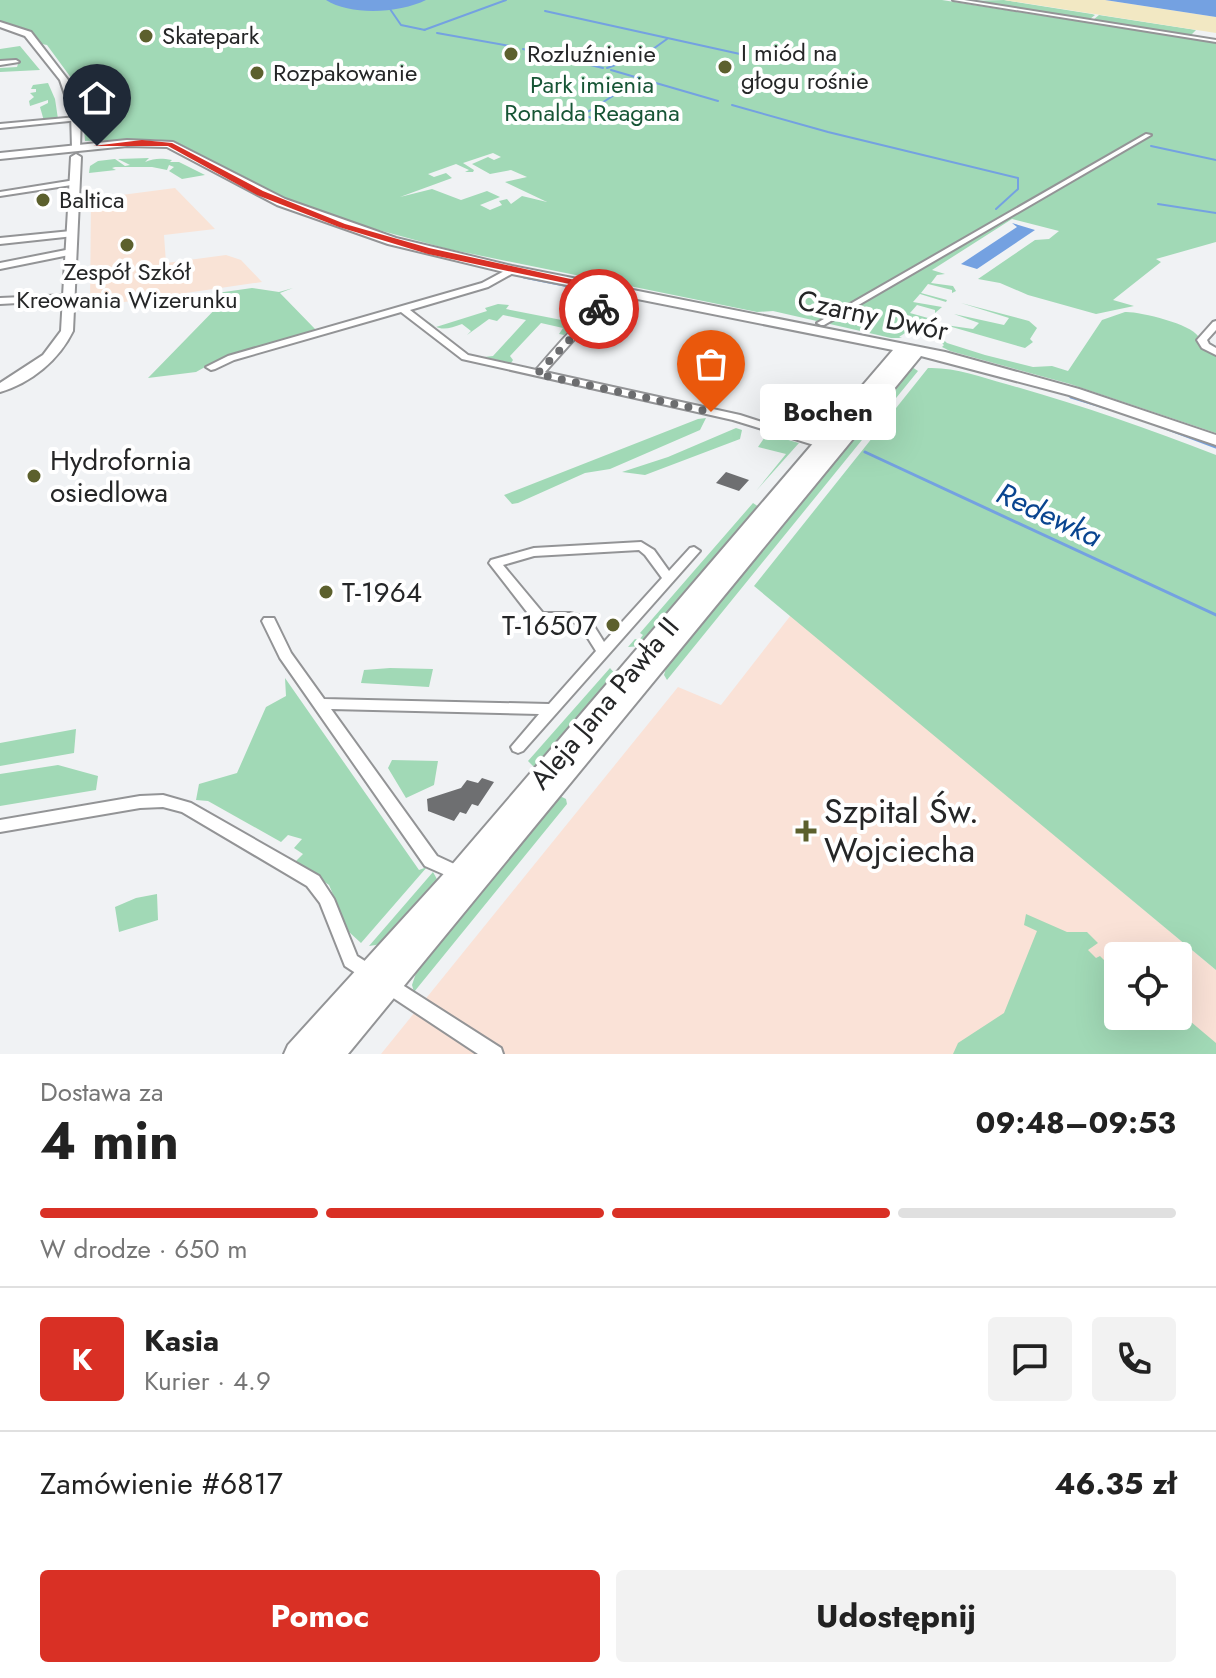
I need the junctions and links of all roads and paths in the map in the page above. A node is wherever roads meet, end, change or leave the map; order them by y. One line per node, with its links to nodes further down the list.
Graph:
1 (955, 0): 3 (street)
2 (0, 24): 6 (street)
3 (1216, 41)
4 (16, 62): 5 (street)
5 (0, 63)
6 (77, 119): 7 (street); 9 (street)
7 (0, 126)
8 (1148, 135): 24 (street)
9 (77, 149): 10 (main road, Czarny Dwór); 10 (main road, Czarny Dwór); 11 (main road); 12 (main road); 13 (street)
10 (191, 155): 19 (main road, Czarny Dwór)
11 (0, 156)
12 (0, 166)
13 (75, 182): 14 (street); 15 (street)
14 (0, 194)
15 (71, 234): 16 (street); 17 (street)
16 (0, 241)
17 (71, 252): 18 (street); 21 (street)
18 (0, 266)
19 (512, 270): 20 (main road, Czarny Dwór); 23 (street)
20 (620, 291): 26 (main road, Czarny Dwór); 31 (street)
21 (69, 298): 22 (street); 32 (street)
22 (0, 301)
23 (403, 309): 30 (street); 31 (street)
24 (821, 323)
25 (1216, 324): 27 (street)
26 (911, 348): 28 (main road, Czarny Dwór); 29 (main road, Aleja Jana Pawła II); 34 (main road, Aleja Jana Pawła II)
27 (1216, 352)
28 (945, 356): 29 (main road); 33 (main road, Czarny Dwór)
29 (907, 363): 34 (main road, Aleja Jana Pawła II)
30 (211, 367)
31 (537, 374): 34 (street)
32 (0, 388)
33 (1216, 440)
34 (828, 448): 39 (main road, Aleja Jana Pawła II)
35 (694, 551): 36 (street)
36 (671, 578): 38 (street); 38 (street)
37 (269, 621): 40 (street)
38 (604, 653): 42 (street)
39 (640, 673): 46 (main road, Aleja Jana Pawła II); 47 (main road, Aleja Jana Pawła II)
40 (320, 704): 41 (street); 43 (street)
41 (357, 705): 42 (street); 43 (street)
42 (554, 709): 44 (street)
43 (338, 729): 46 (street)
44 (518, 747)
45 (0, 826): 47 (street)
46 (459, 874): 47 (main road, Aleja Jana Pawła II)
47 (380, 980): 48 (main road, Aleja Jana Pawła II); 49 (main road, Aleja Jana Pawła II); 50 (street)
48 (298, 1054)
49 (330, 1054)
50 (494, 1054)

